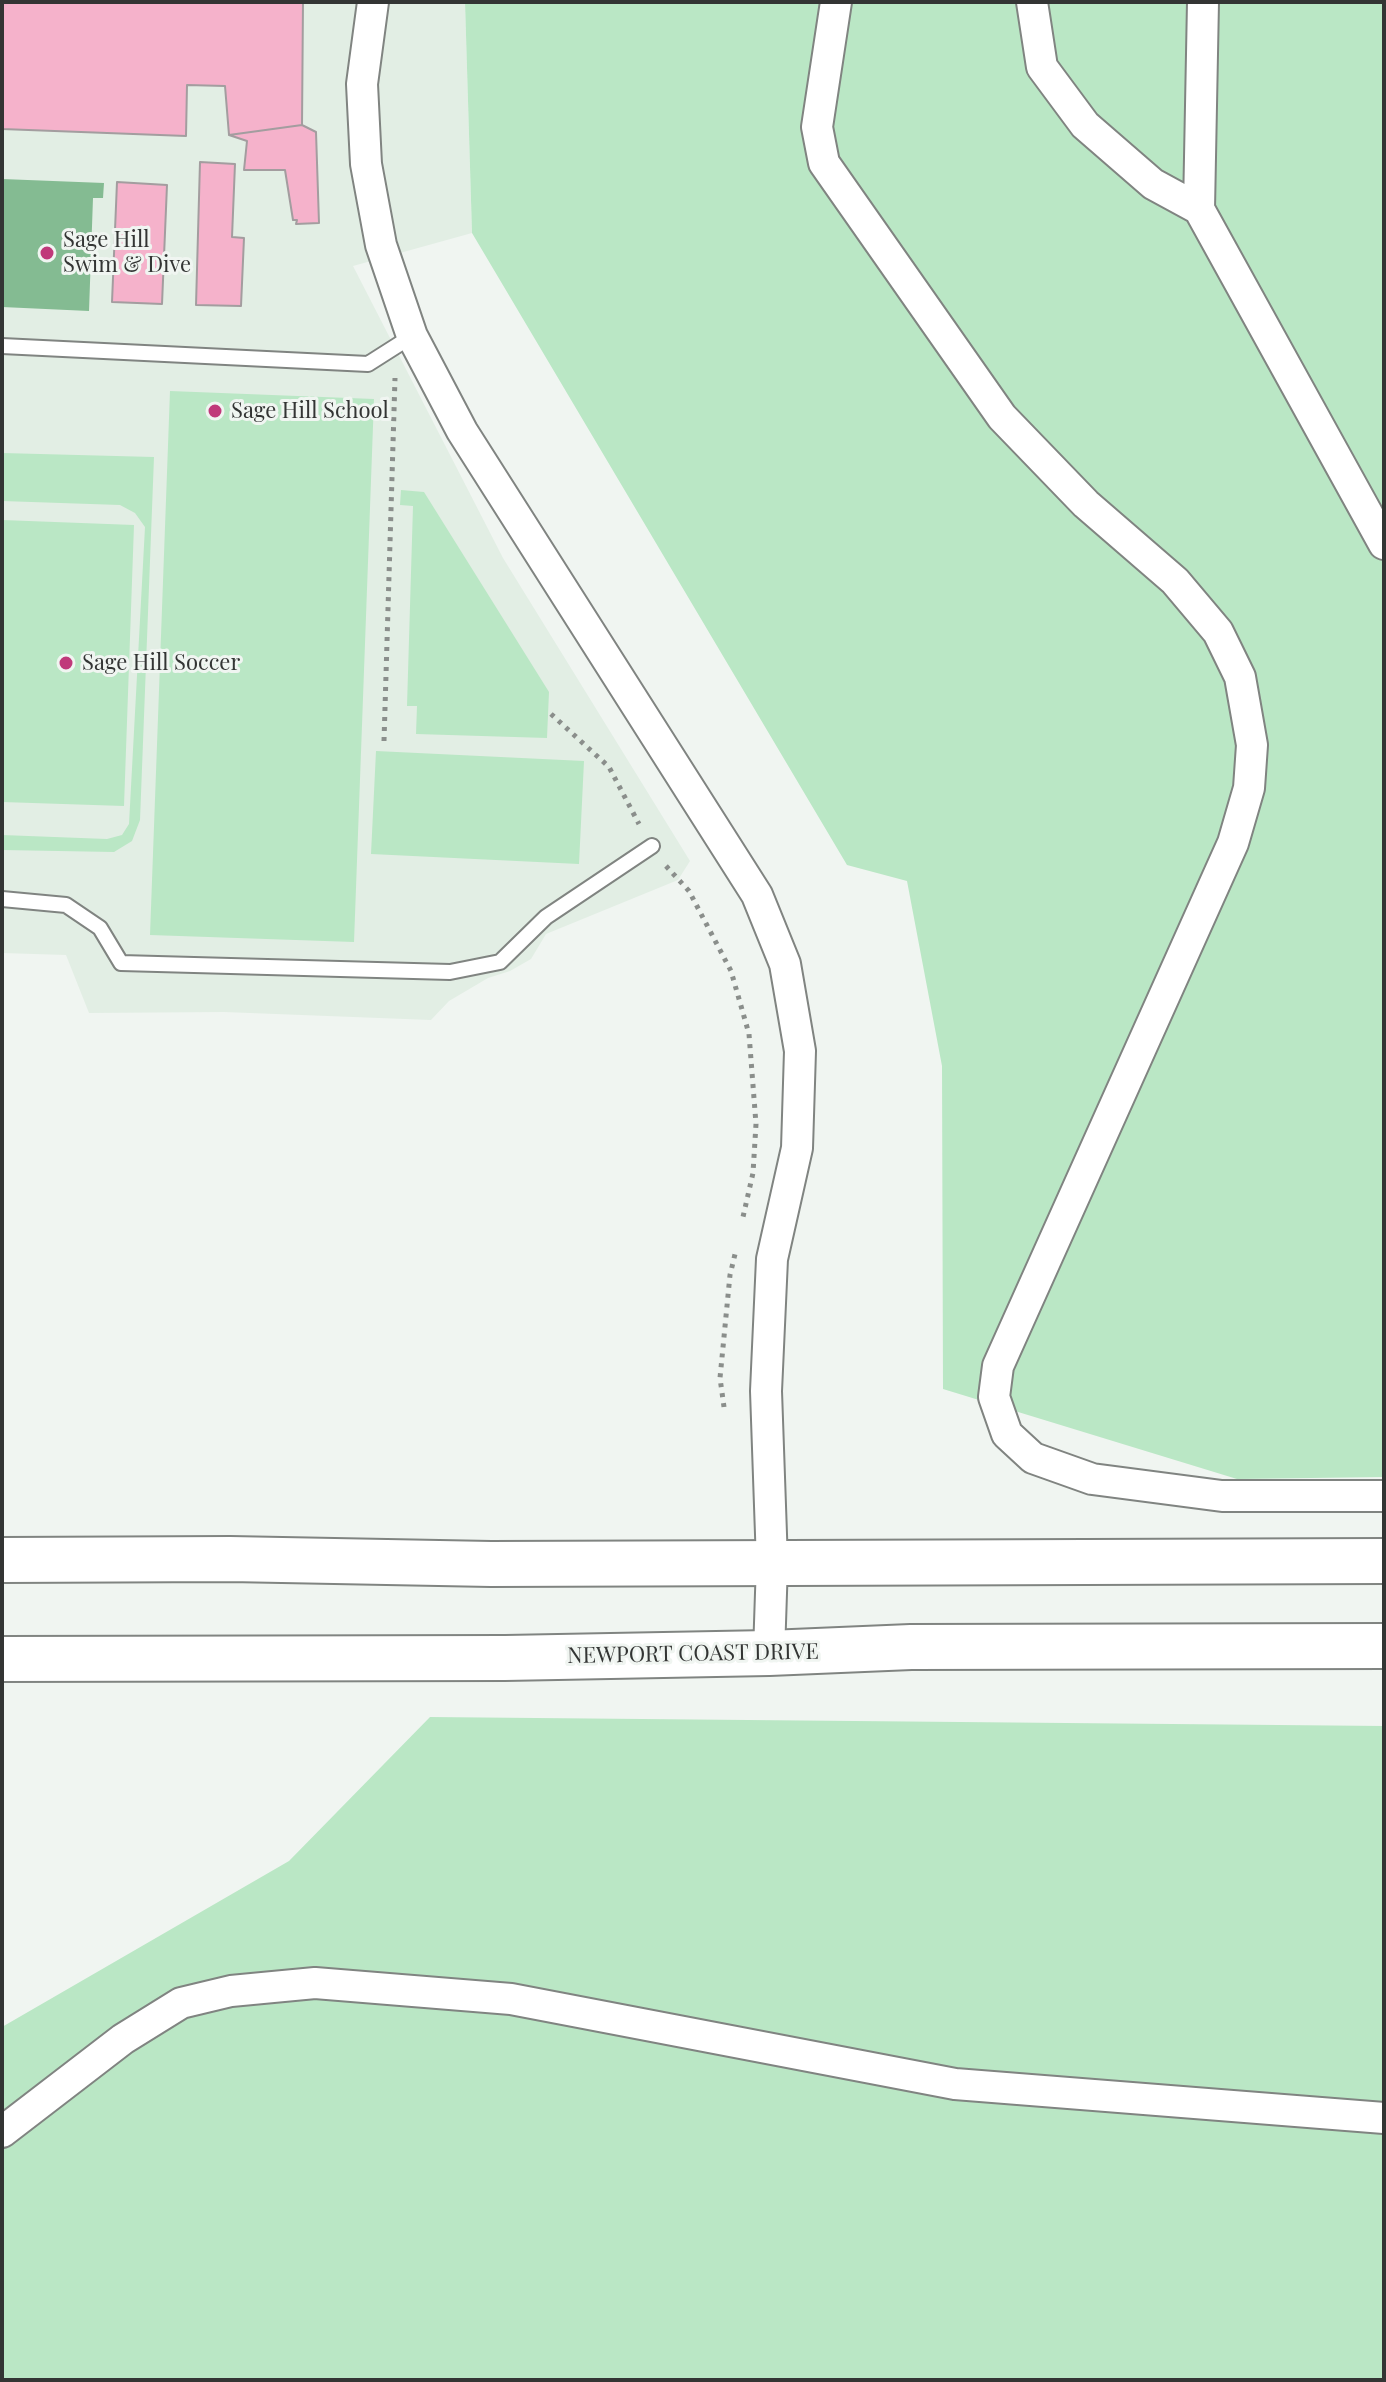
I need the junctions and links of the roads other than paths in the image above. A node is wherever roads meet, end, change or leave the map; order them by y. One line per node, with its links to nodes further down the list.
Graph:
1 (373, 2): 6 (street)
2 (836, 2): 11 (street)
3 (1032, 2): 5 (street)
4 (1203, 2): 5 (street)
5 (1199, 209): 8 (street)
6 (412, 336): 7 (lane); 14 (street)
7 (2, 346)
8 (1384, 544)
9 (652, 846): 10 (lane)
10 (2, 899)
11 (1384, 1496)
12 (2, 1560): 14 (main road)
13 (1384, 1561): 14 (main road)
14 (772, 1563): 16 (street)
15 (1384, 1646): 16 (main road, NEWPORT COAST DRIVE)
16 (769, 1653): 17 (main road, NEWPORT COAST DRIVE)
17 (2, 1659)
18 (1384, 2118): 19 (street)
19 (2, 2132)

